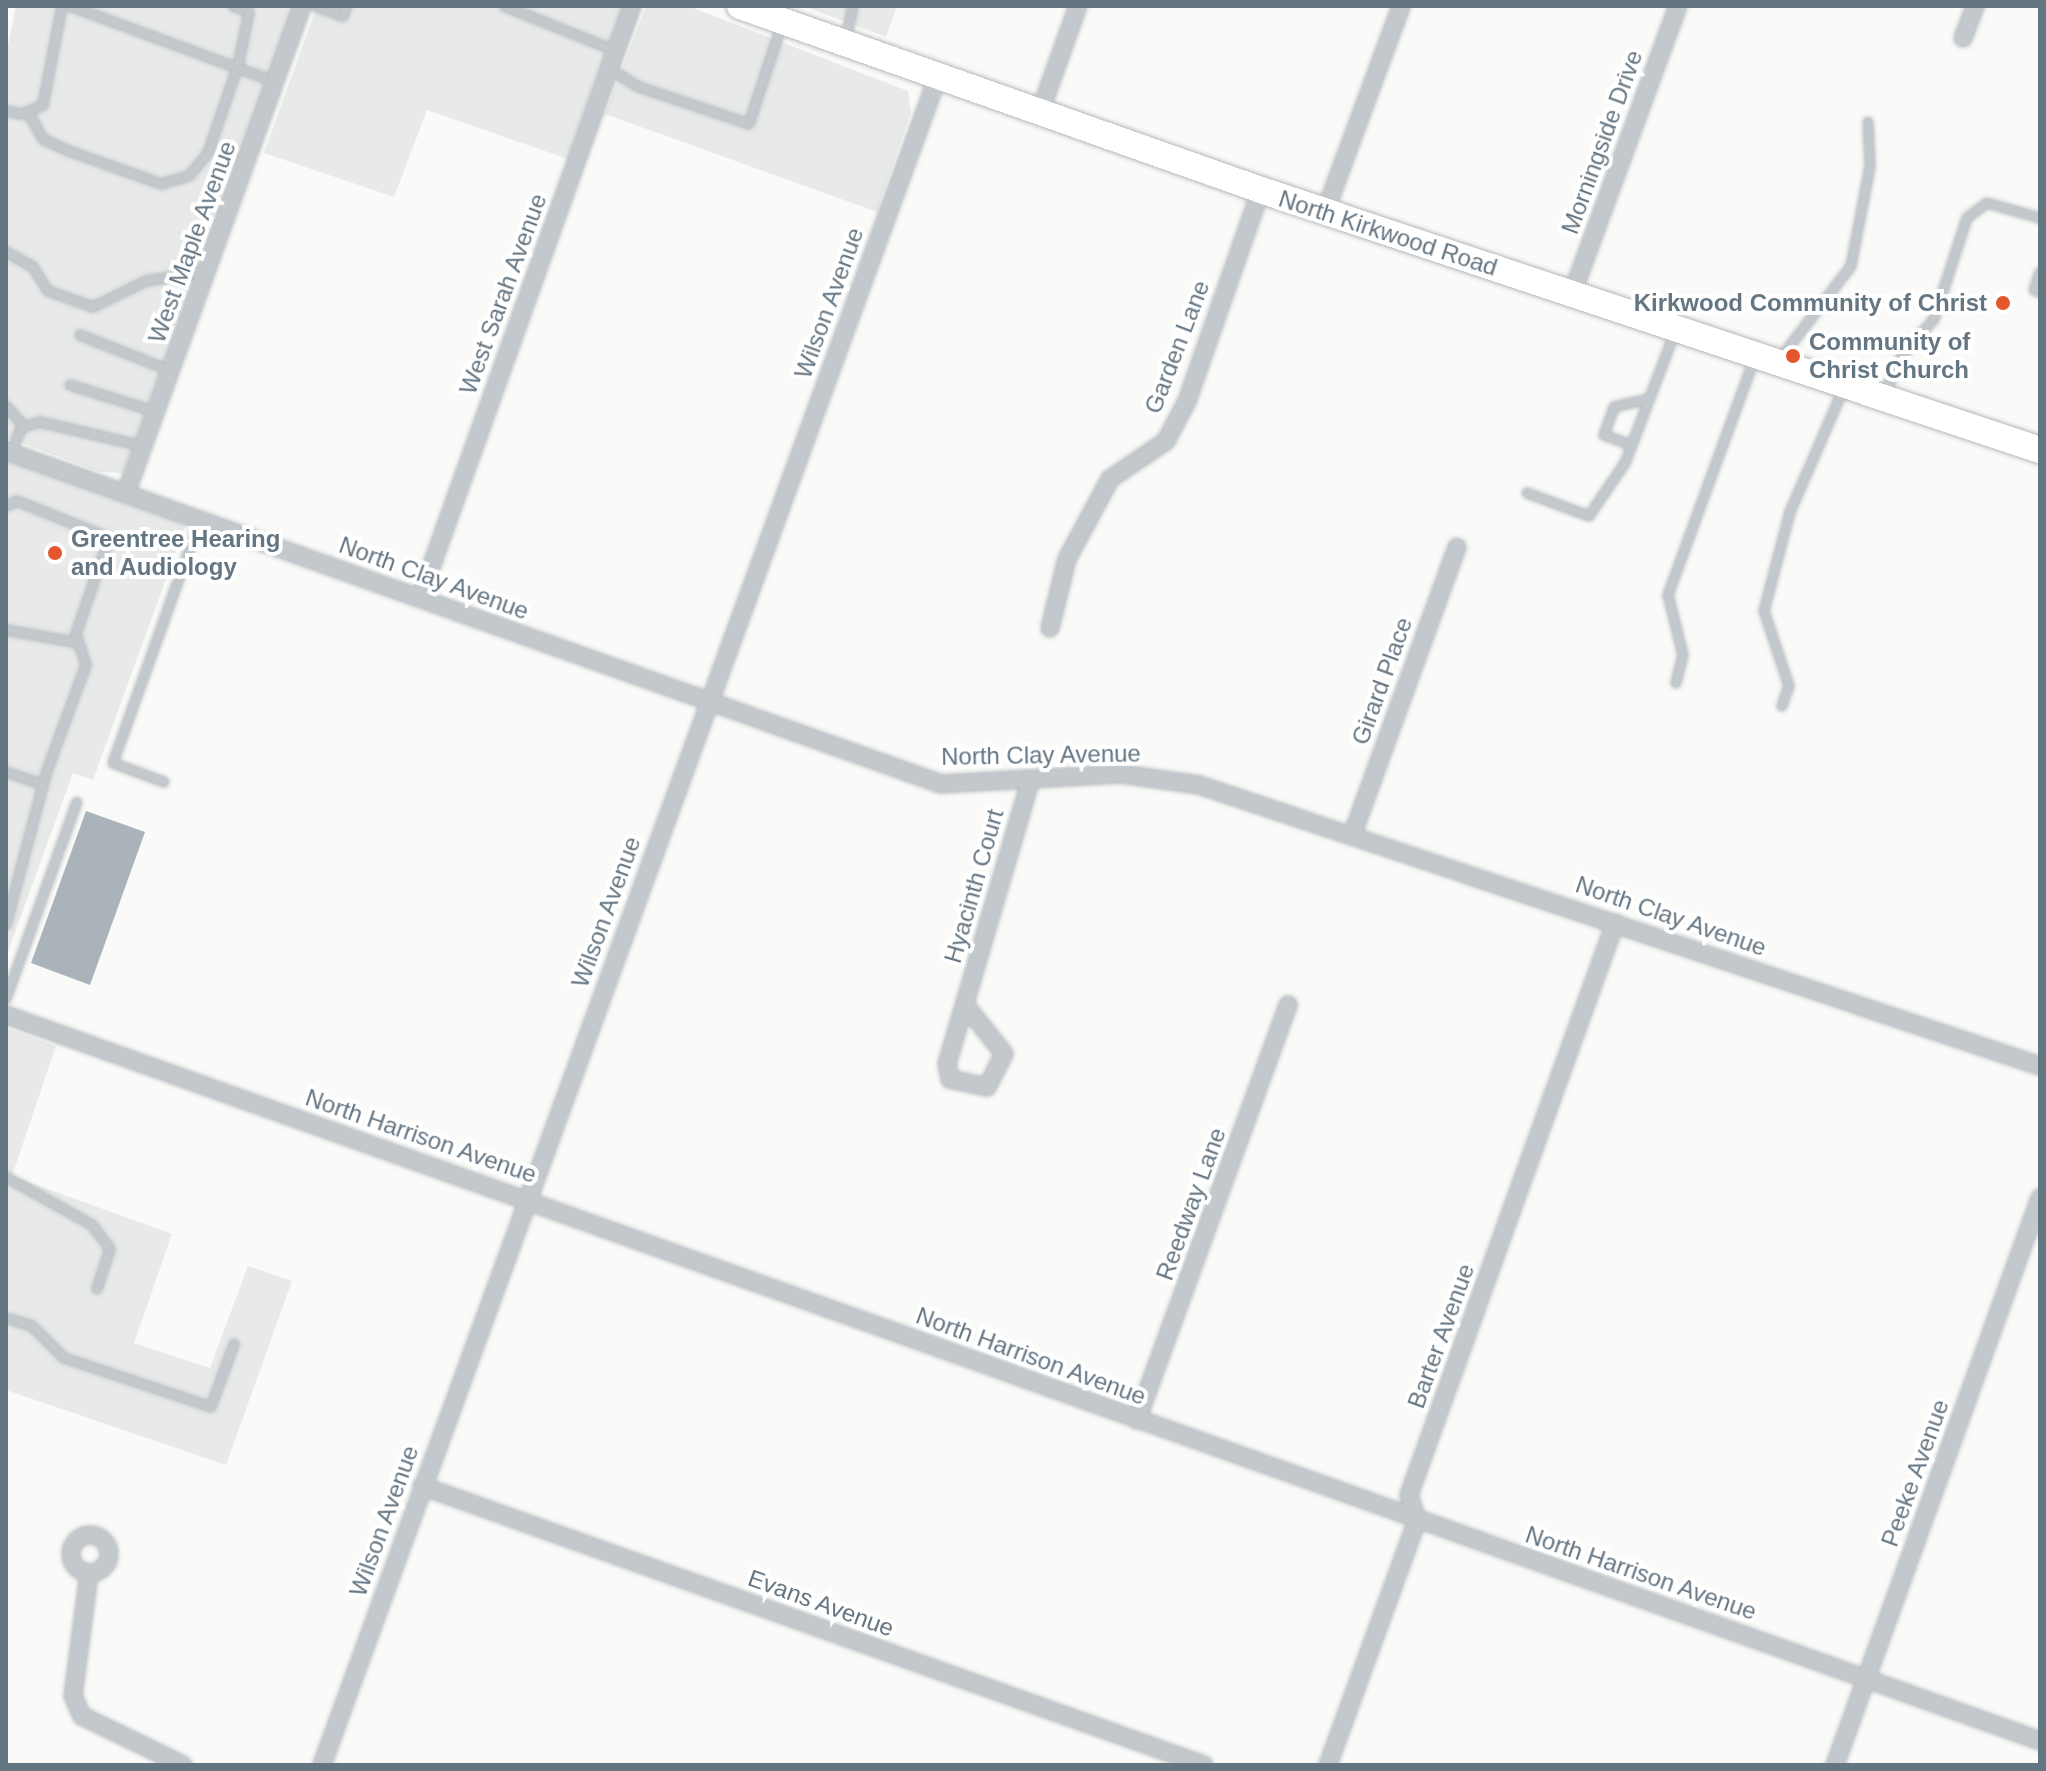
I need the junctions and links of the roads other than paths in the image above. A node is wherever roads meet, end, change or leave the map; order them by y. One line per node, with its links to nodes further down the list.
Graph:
1 (62, 6): 24 (lane)
2 (70, 6): 19 (lane)
3 (233, 6): 19 (lane)
4 (302, 6): 22 (street, West Maple Avenue)
5 (315, 6): 6 (lane)
6 (347, 6)
7 (504, 6): 18 (lane)
8 (632, 6): 18 (street, West Sarah Avenue)
9 (740, 6): 15 (main road, North Kirkwood Road)
10 (853, 6): 17 (lane)
11 (1078, 6): 25 (street)
12 (1401, 6): 28 (street)
13 (1678, 6): 34 (street, Morningside Drive)
14 (1975, 6): 16 (street)
15 (783, 21): 17 (main road, North Kirkwood Road); 20 (lane)
16 (1963, 38)
17 (844, 43): 21 (main road, North Kirkwood Road)
18 (616, 51): 20 (street, West Sarah Avenue)
19 (238, 66): 22 (lane); 24 (lane)
20 (609, 68): 55 (street, West Sarah Avenue)
21 (938, 76): 25 (main road, North Kirkwood Road); 61 (street, Wilson Avenue)
22 (275, 82): 31 (street, West Maple Avenue)
23 (6, 111): 24 (lane)
24 (28, 112)
25 (1040, 112): 27 (main road, North Kirkwood Road)
26 (1868, 122): 37 (lane)
27 (1261, 190): 28 (main road, North Kirkwood Road); 56 (street, Garden Lane)
28 (1325, 212): 34 (main road, North Kirkwood Road)
29 (2040, 218): 41 (lane)
30 (6, 252): 31 (lane)
31 (206, 272): 38 (street, West Maple Avenue)
32 (2040, 272): 33 (lane)
33 (2040, 292)
34 (1572, 294): 35 (main road, North Kirkwood Road)
35 (1677, 328): 37 (main road, North Kirkwood Road); 42 (lane)
36 (80, 335): 38 (lane)
37 (1766, 359): 40 (main road, North Kirkwood Road); 59 (lane)
38 (172, 371): 44 (street, West Maple Avenue)
39 (70, 385): 44 (lane)
40 (1845, 385): 41 (main road, North Kirkwood Road); 60 (lane)
41 (1883, 398): 48 (main road, North Kirkwood Road)
42 (1648, 399): 46 (lane); 46 (lane)
43 (6, 406): 45 (lane)
44 (157, 412): 47 (street, West Maple Avenue)
45 (24, 426): 47 (lane); 49 (lane)
46 (1631, 445): 51 (lane)
47 (143, 446): 50 (street, West Maple Avenue)
48 (2040, 450)
49 (8, 452): 50 (street, North Clay Avenue)
50 (126, 493): 53 (street, North Clay Avenue)
51 (1527, 493)
52 (6, 506): 58 (lane)
53 (200, 519): 55 (street, North Clay Avenue); 64 (lane)
54 (1457, 547): 67 (street, Girard Place)
55 (420, 598): 61 (street, North Clay Avenue)
56 (1050, 628)
57 (6, 630): 58 (lane)
58 (79, 643): 65 (lane)
59 (1676, 683)
60 (1782, 706)
61 (707, 707): 63 (street, North Clay Avenue); 76 (street, Wilson Avenue)
62 (6, 772): 65 (lane)
63 (1031, 779): 67 (street, North Clay Avenue); 72 (street, Hyacinth Court)
64 (164, 782)
65 (43, 785): 69 (lane)
66 (77, 802): 70 (lane)
67 (1353, 833): 68 (street, North Clay Avenue)
68 (1615, 923): 74 (street, North Clay Avenue); 83 (street, Barter Avenue)
69 (6, 925)
70 (6, 999)
71 (1288, 1005): 81 (street, Reedway Lane)
72 (966, 1006): 72 (street, Hyacinth Court)
73 (6, 1015): 76 (street, North Harrison Avenue)
74 (2040, 1066)
75 (6, 1177): 78 (lane)
76 (525, 1198): 81 (street, North Harrison Avenue); 82 (street, Wilson Avenue)
77 (2040, 1198): 85 (street, Peeke Avenue)
78 (97, 1289)
79 (6, 1318): 80 (lane)
80 (234, 1344)
81 (1137, 1420): 83 (street, North Harrison Avenue)
82 (422, 1486): 88 (street, Wilson Avenue); 89 (street, Evans Avenue)
83 (1417, 1520): 85 (street, North Harrison Avenue); 90 (street, Barter Avenue)
84 (89, 1573): 87 (street)
85 (1866, 1679): 86 (street, North Harrison Avenue); 91 (street, Peeke Avenue)
86 (2040, 1741)
87 (183, 1765)
88 (322, 1765)
89 (1204, 1765)
90 (1328, 1765)
91 (1835, 1765)

